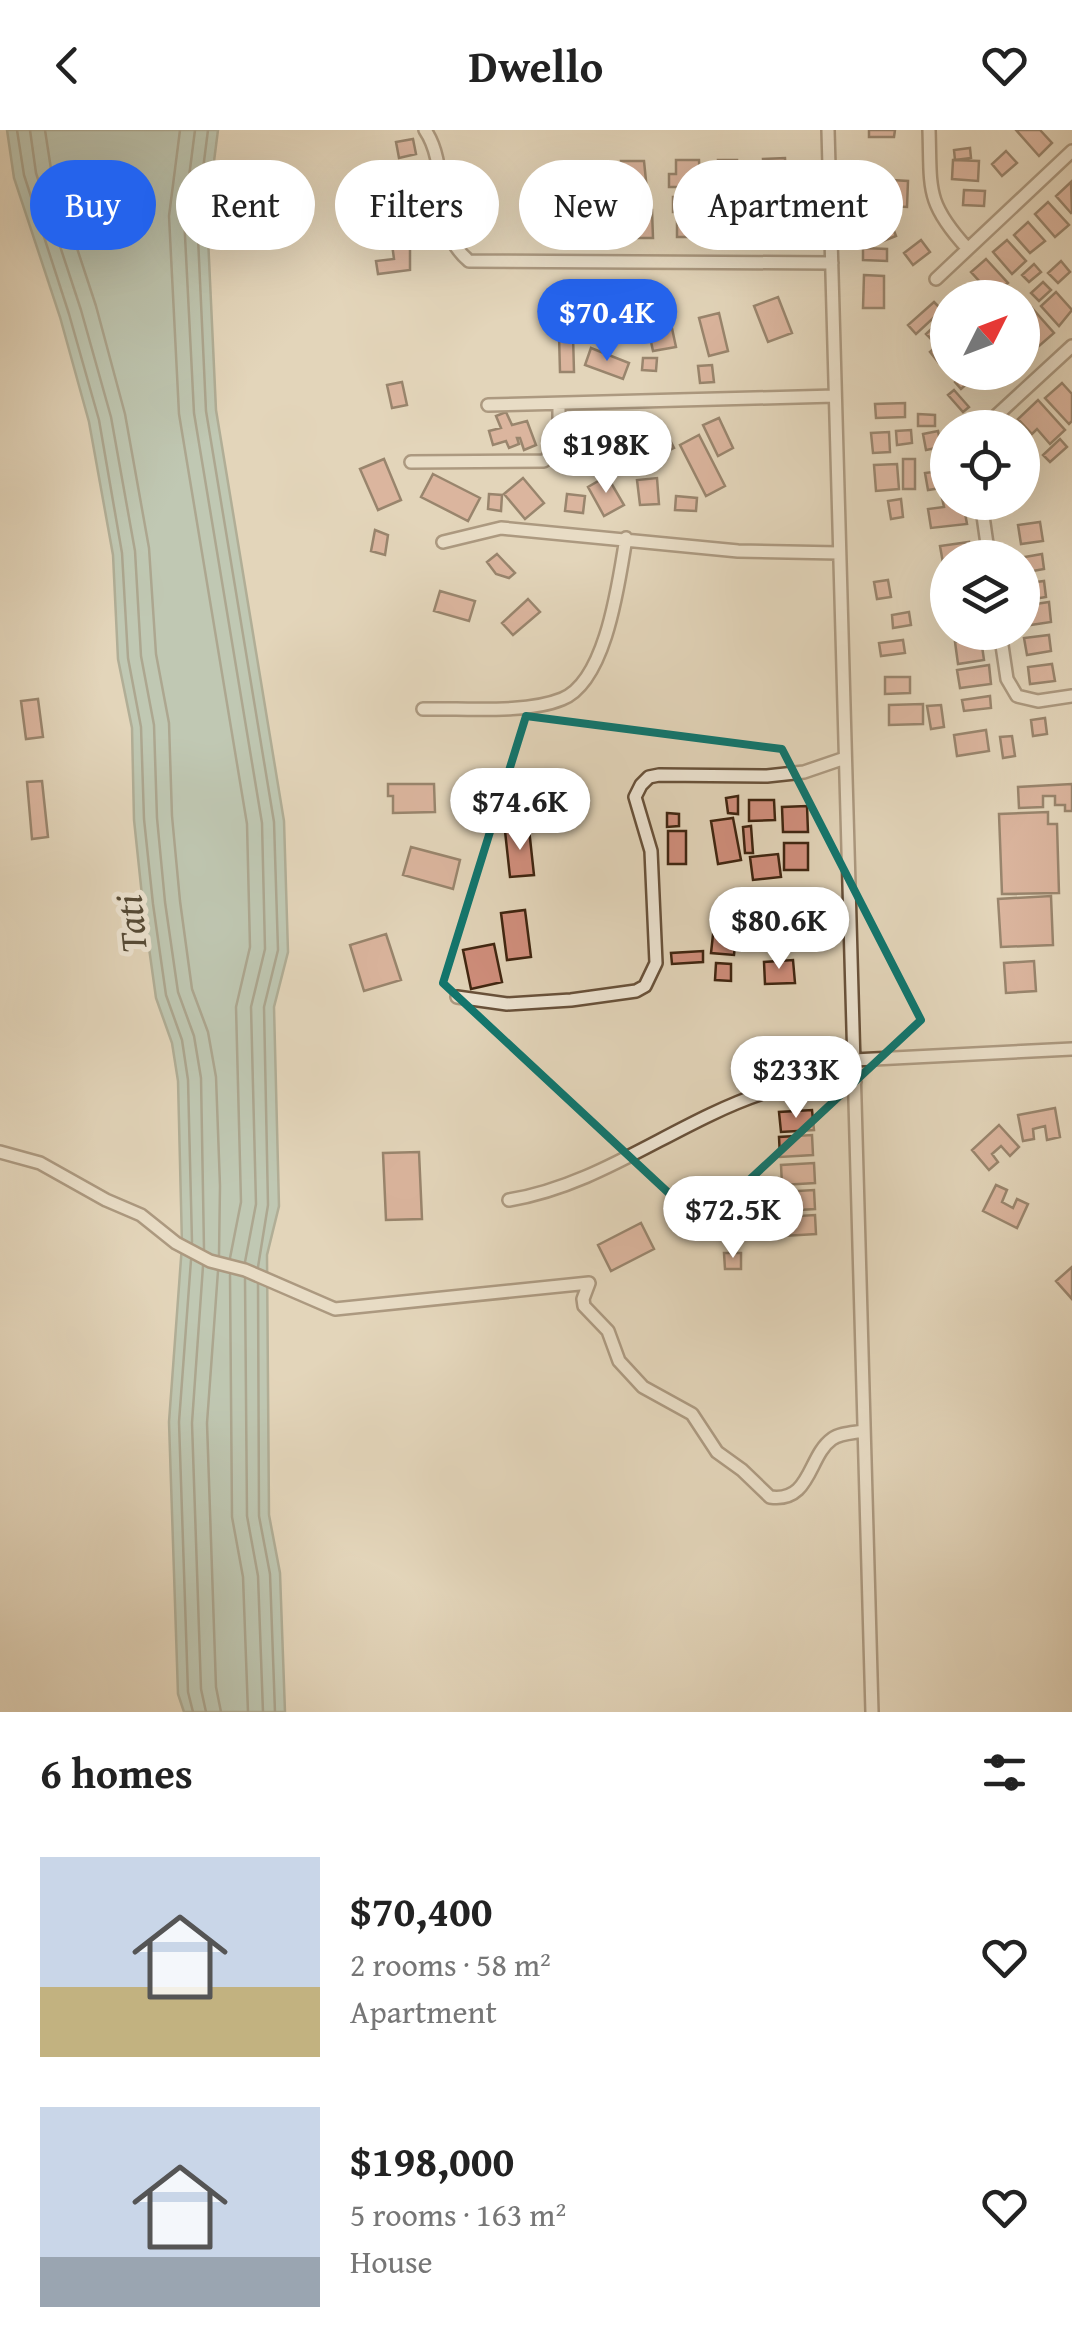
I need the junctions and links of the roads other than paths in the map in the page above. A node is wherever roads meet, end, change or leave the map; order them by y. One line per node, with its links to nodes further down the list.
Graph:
1 (425, 130): 6 (street)
2 (828, 130): 6 (street)
3 (929, 130): 5 (street)
4 (1072, 150): 5 (street)
5 (968, 248): 7 (street)
6 (832, 263): 9 (street)
7 (936, 279)
8 (1070, 351): 12 (street)
9 (835, 396): 10 (street); 16 (street)
10 (559, 404): 11 (street); 13 (street)
11 (488, 406)
12 (1003, 410)
13 (411, 462)
14 (626, 538): 15 (street); 16 (street); 19 (street)
15 (443, 542)
16 (839, 553): 20 (street)
17 (1003, 650): 18 (street)
18 (1072, 696)
19 (424, 709)
20 (845, 758): 21 (street); 23 (street)
21 (457, 998)
22 (1072, 1049): 23 (street)
23 (854, 1060): 24 (street)
24 (855, 1082): 26 (street); 27 (street)
25 (0, 1152): 27 (street)
26 (509, 1200)
27 (864, 1431): 28 (street)
28 (872, 1712)

